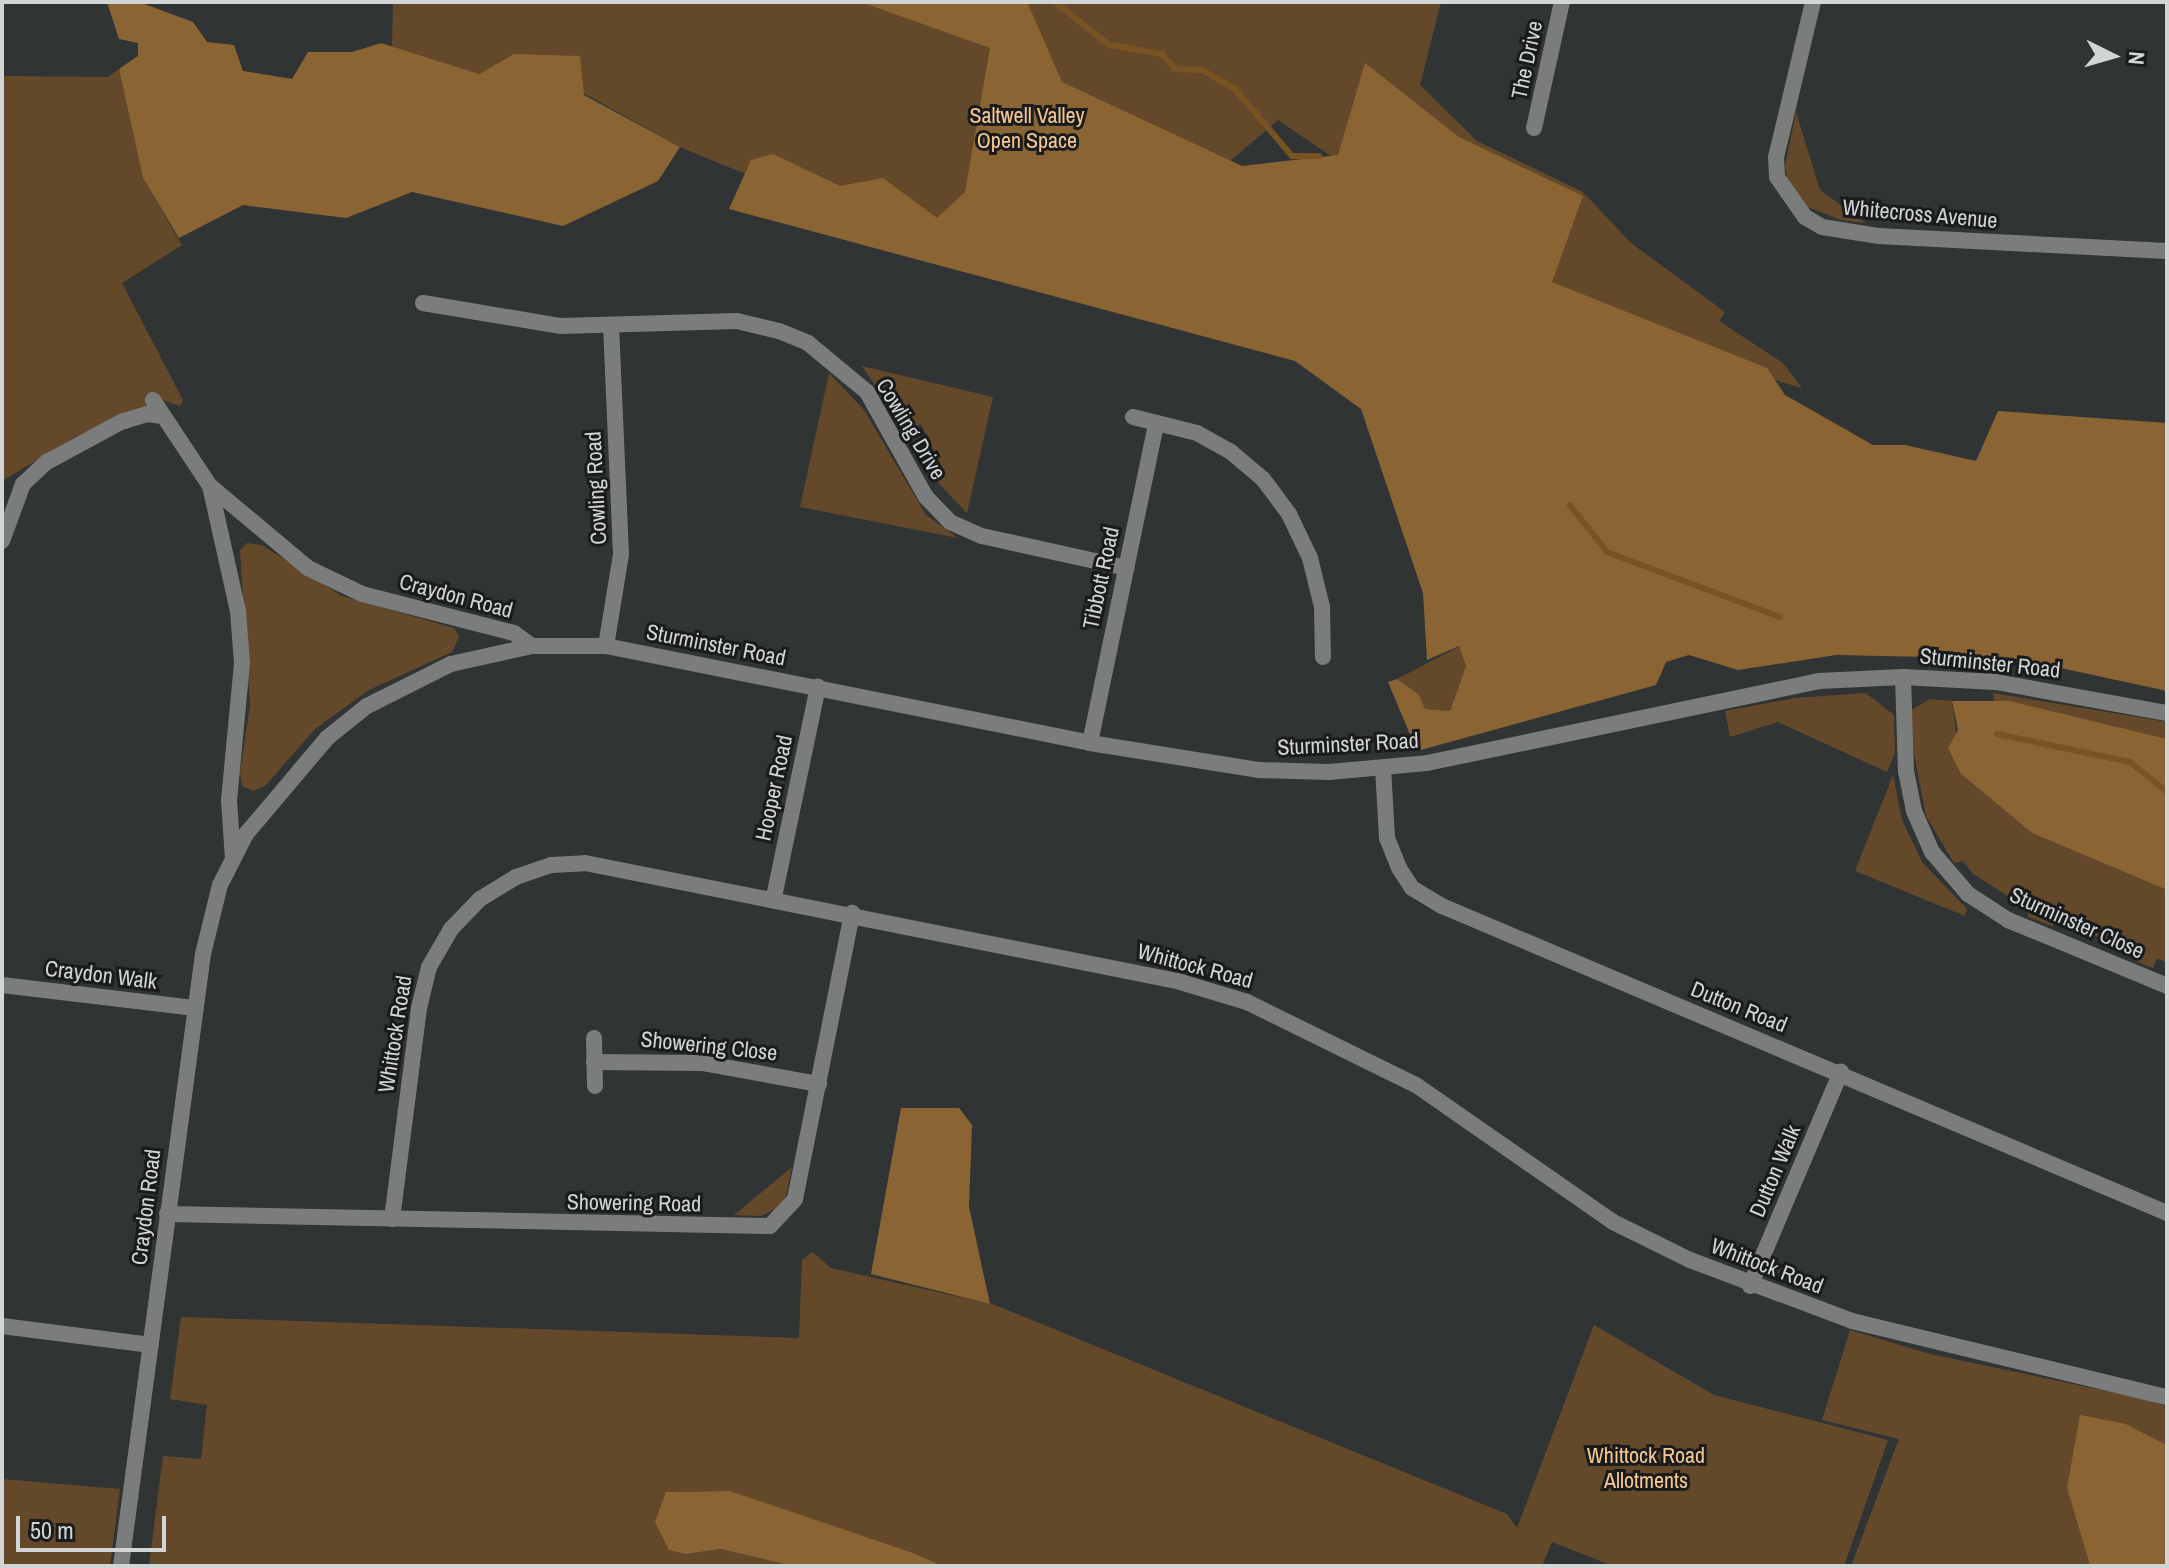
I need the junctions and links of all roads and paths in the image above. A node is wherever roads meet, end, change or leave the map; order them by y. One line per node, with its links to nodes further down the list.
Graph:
1 (1562, 2): 3 (street, The Drive)
2 (1813, 2): 4 (street, Whitecross Avenue)
3 (1534, 128)
4 (2167, 251)
5 (423, 303): 6 (street, Cowling Drive)
6 (611, 327): 13 (street, Cowling Drive); 15 (street, Cowling Road)
7 (153, 400): 8 (street, Craydon Road)
8 (163, 416): 11 (street, Craydon Road); 12 (street)
9 (1133, 417): 10 (street)
10 (1156, 423): 13 (street, Tibbott Road); 16 (street)
11 (210, 486): 14 (street, Craydon Road); 22 (street, Craydon Road)
12 (2, 541)
13 (1126, 568): 20 (street, Tibbott Road)
14 (532, 646): 15 (street, Sturminster Road); 22 (street, Craydon Road)
15 (606, 646): 18 (street, Sturminster Road)
16 (1323, 657)
17 (1903, 677): 19 (street, Sturminster Road); 21 (street, Sturminster Road); 26 (street, Sturminster Close)
18 (818, 687): 20 (street, Sturminster Road); 23 (street, Hooper Road)
19 (2167, 713)
20 (1090, 743): 21 (street, Sturminster Road)
21 (1383, 768): 30 (street, Dutton Road)
22 (233, 858): 27 (street, Craydon Road)
23 (774, 897): 24 (street, Whittock Road); 35 (street, Whittock Road)
24 (852, 913): 31 (street, Showering Road); 36 (street, Whittock Road)
25 (2, 985): 27 (street, Craydon Walk)
26 (2167, 986)
27 (196, 1008): 34 (street, Craydon Road)
28 (594, 1038): 29 (street)
29 (594, 1062): 31 (street, Showering Close); 32 (street)
30 (1841, 1072): 33 (street, Dutton Road); 36 (street, Dutton Walk)
31 (819, 1084): 35 (street, Showering Road)
32 (595, 1086)
33 (2167, 1213)
34 (167, 1214): 35 (street, Showering Road); 38 (street, Craydon Road)
35 (392, 1219)
36 (1750, 1286): 39 (street, Whittock Road)
37 (2, 1326): 38 (street)
38 (151, 1345): 40 (street, Craydon Road)
39 (2167, 1397)
40 (121, 1566)

